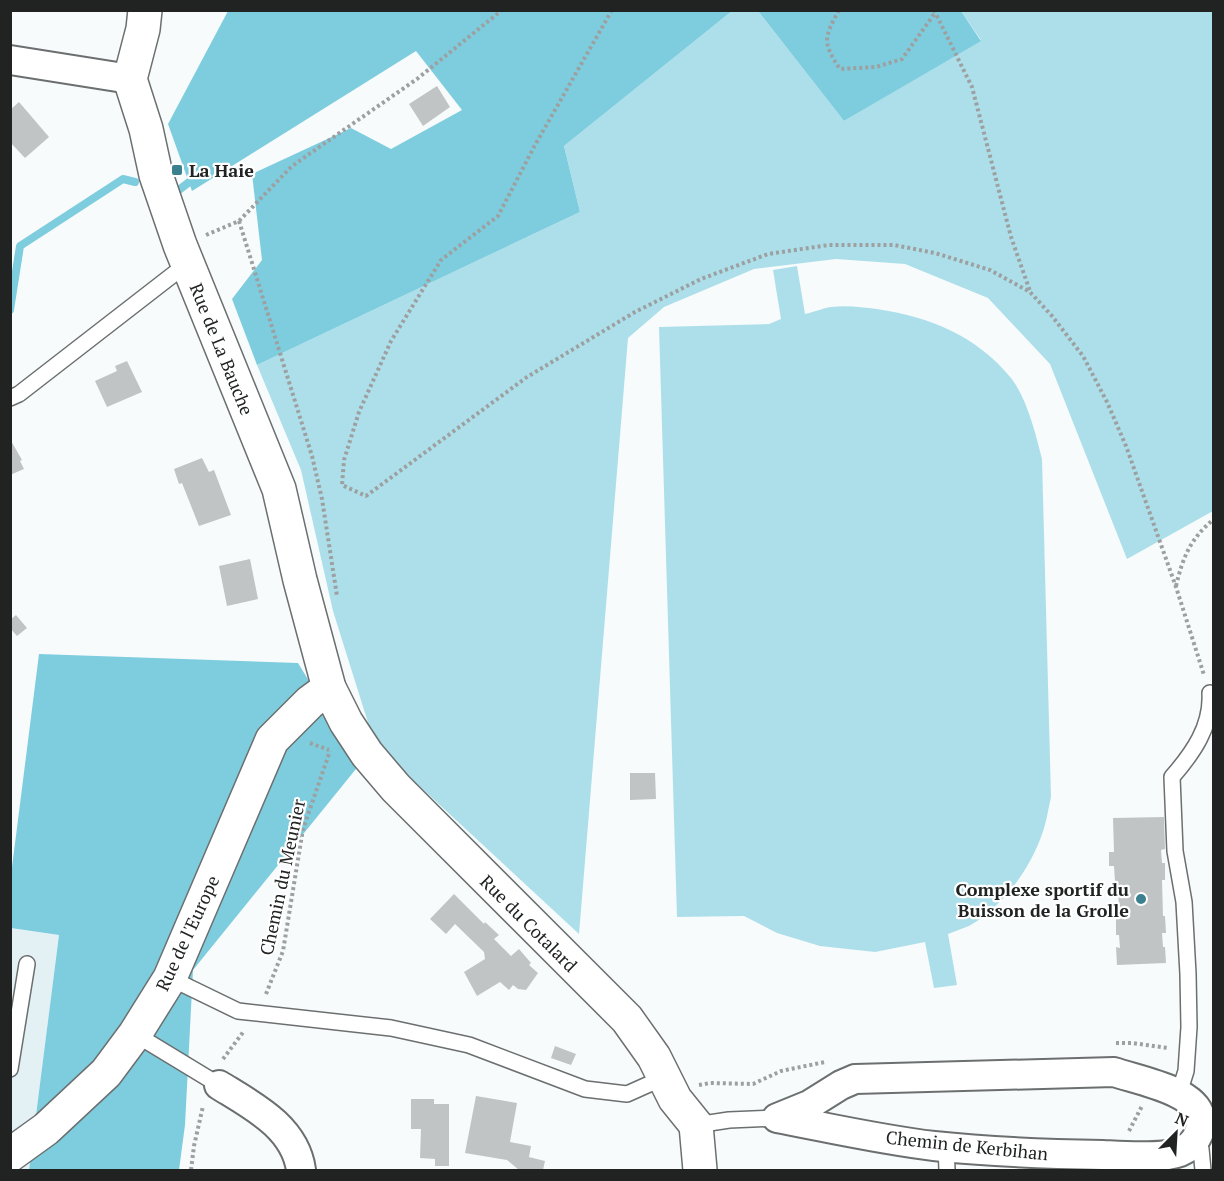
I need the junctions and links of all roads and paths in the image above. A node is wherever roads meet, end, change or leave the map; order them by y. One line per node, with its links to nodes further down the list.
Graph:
1 (145, 10): 7 (street)
2 (502, 10): 8 (path)
3 (612, 10): 10 (path)
4 (839, 10): 5 (path)
5 (934, 12): 10 (path)
6 (10, 60): 7 (street)
7 (130, 79): 9 (street, Rue de La Bauche)
8 (238, 221)
9 (188, 263): 11 (lane); 14 (street, Rue de La Bauche)
10 (1030, 292): 13 (path)
11 (10, 398)
12 (1214, 519): 13 (path)
13 (1176, 587): 15 (path)
14 (329, 688): 18 (street, Rue de l'Europe); 22 (street, Rue du Cotalard)
15 (1210, 693): 25 (lane)
16 (330, 751): 19 (path, Chemin du Meunier)
17 (27, 964): 21 (lane)
18 (170, 978): 19 (lane); 20 (street, Rue de l'Europe)
19 (258, 1014): 22 (lane); 23 (path, Chemin du Meunier)
20 (135, 1034): 23 (lane); 30 (street, Rue de l'Europe)
21 (10, 1069)
22 (665, 1077): 27 (street, Rue du Cotalard)
23 (214, 1082): 32 (path, Chemin du Meunier); 33 (street)
24 (831, 1091): 25 (street); 26 (street); 29 (street)
25 (1179, 1093): 28 (street)
26 (777, 1118): 27 (lane, Chemin de Kerbihan); 29 (street, Chemin de Kerbihan)
27 (696, 1125): 34 (street)
28 (1204, 1128): 31 (street, Chemin de Kerbihan); 35 (lane)
29 (839, 1130): 31 (street, Chemin de Kerbihan)
30 (10, 1155)
31 (947, 1159)
32 (191, 1170)
33 (301, 1170)
34 (700, 1170)
35 (1203, 1170)

